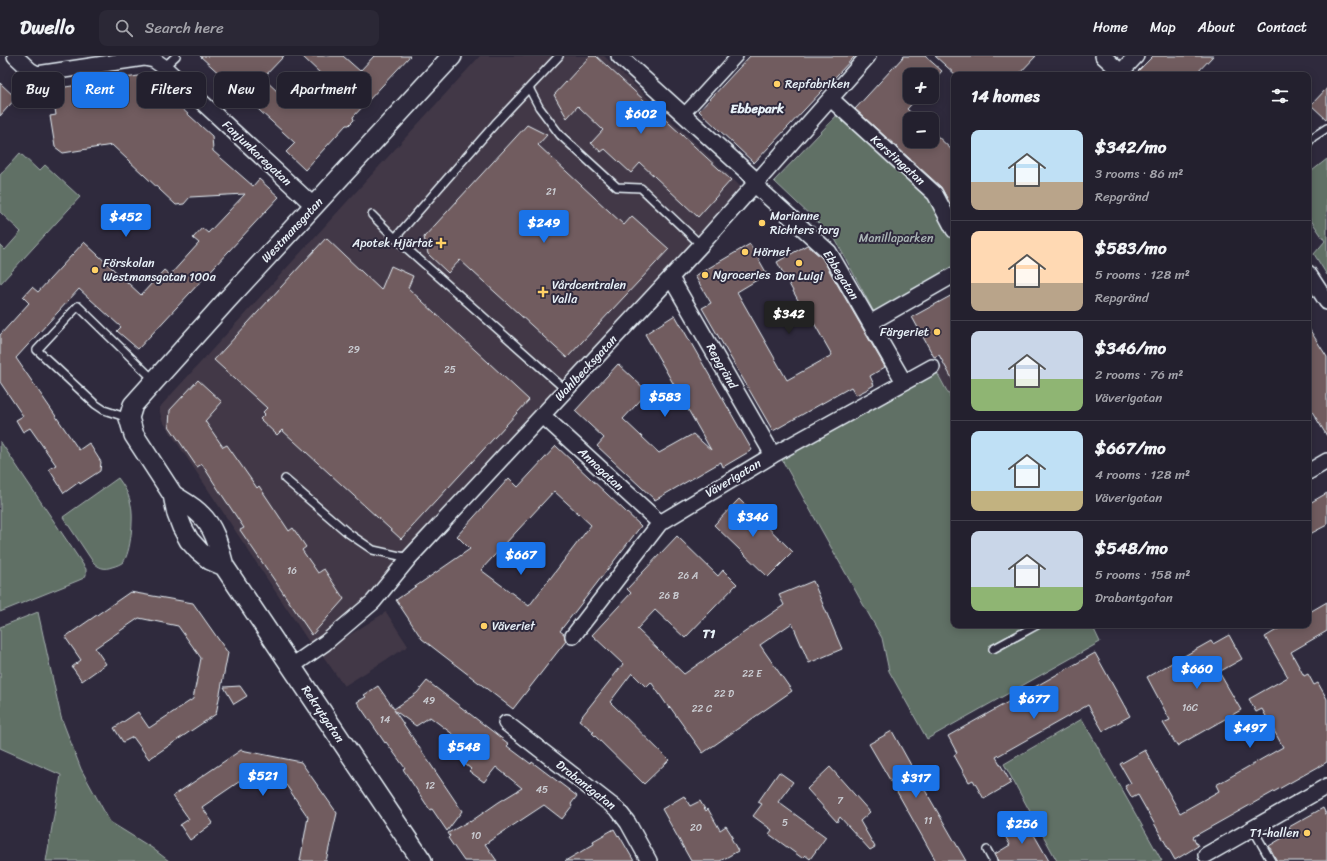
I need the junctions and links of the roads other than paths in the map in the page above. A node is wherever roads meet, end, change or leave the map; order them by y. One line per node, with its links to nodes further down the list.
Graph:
1 (14, 56): 10 (street, Fanjunkaregatan)
2 (176, 56): 10 (lane)
3 (452, 56): 19 (street, Westmansgatan)
4 (558, 56): 13 (lane)
5 (619, 56): 15 (street, Ebbegatan)
6 (738, 56): 15 (street)
7 (868, 56): 14 (street, Wahlbecksgatan)
8 (1103, 56): 11 (street)
9 (1136, 56): 12 (street)
10 (164, 67): 19 (street, Fanjunkaregatan)
11 (1120, 72)
12 (1124, 72)
13 (529, 88): 22 (lane); 23 (lane)
14 (831, 99): 18 (street, Wahlbecksgatan); 21 (street, Kerstingatan)
15 (683, 115): 18 (street, Ebbegatan)
16 (1327, 128): 17 (lane)
17 (1311, 137)
18 (756, 184): 23 (street, Wahlbecksgatan); 28 (street, Ebbegatan)
19 (314, 206): 30 (street, Westmansgatan)
20 (372, 215): 22 (lane)
21 (951, 224)
22 (395, 238): 32 (lane)
23 (701, 245): 26 (street, Wahlbecksgatan)
24 (951, 277): 28 (street)
25 (1311, 277): 27 (street)
26 (671, 278): 32 (street, Wahlbecksgatan); 35 (street, Repgränd)
27 (1327, 302)
28 (870, 323): 31 (street, Ebbegatan)
29 (932, 367): 31 (street, Väverigatan)
30 (155, 380): 33 (street, Westmansgatan); 33 (lane)
31 (904, 382): 35 (street, Väverigatan)
32 (566, 390): 34 (street, Wahlbecksgatan)
33 (131, 412): 44 (street, Rekrytgatan)
34 (542, 415): 39 (street, Annagatan); 40 (street, Wahlbecksgatan)
35 (773, 455): 39 (street, Väverigatan)
36 (1327, 461): 37 (street)
37 (1311, 470)
38 (285, 479): 40 (lane)
39 (660, 523): 42 (street, Väverigatan)
40 (409, 558): 44 (street, Wahlbecksgatan)
41 (1032, 628): 43 (lane)
42 (573, 636)
43 (993, 649)
44 (292, 666): 50 (street, Rekrytgatan)
45 (506, 723): 51 (street, Drabantgatan)
46 (1327, 786): 47 (street)
47 (1253, 829): 49 (street); 53 (lane)
48 (987, 850): 52 (lane)
49 (1206, 855)
50 (422, 861)
51 (649, 861)
52 (993, 861)
53 (1271, 861)

